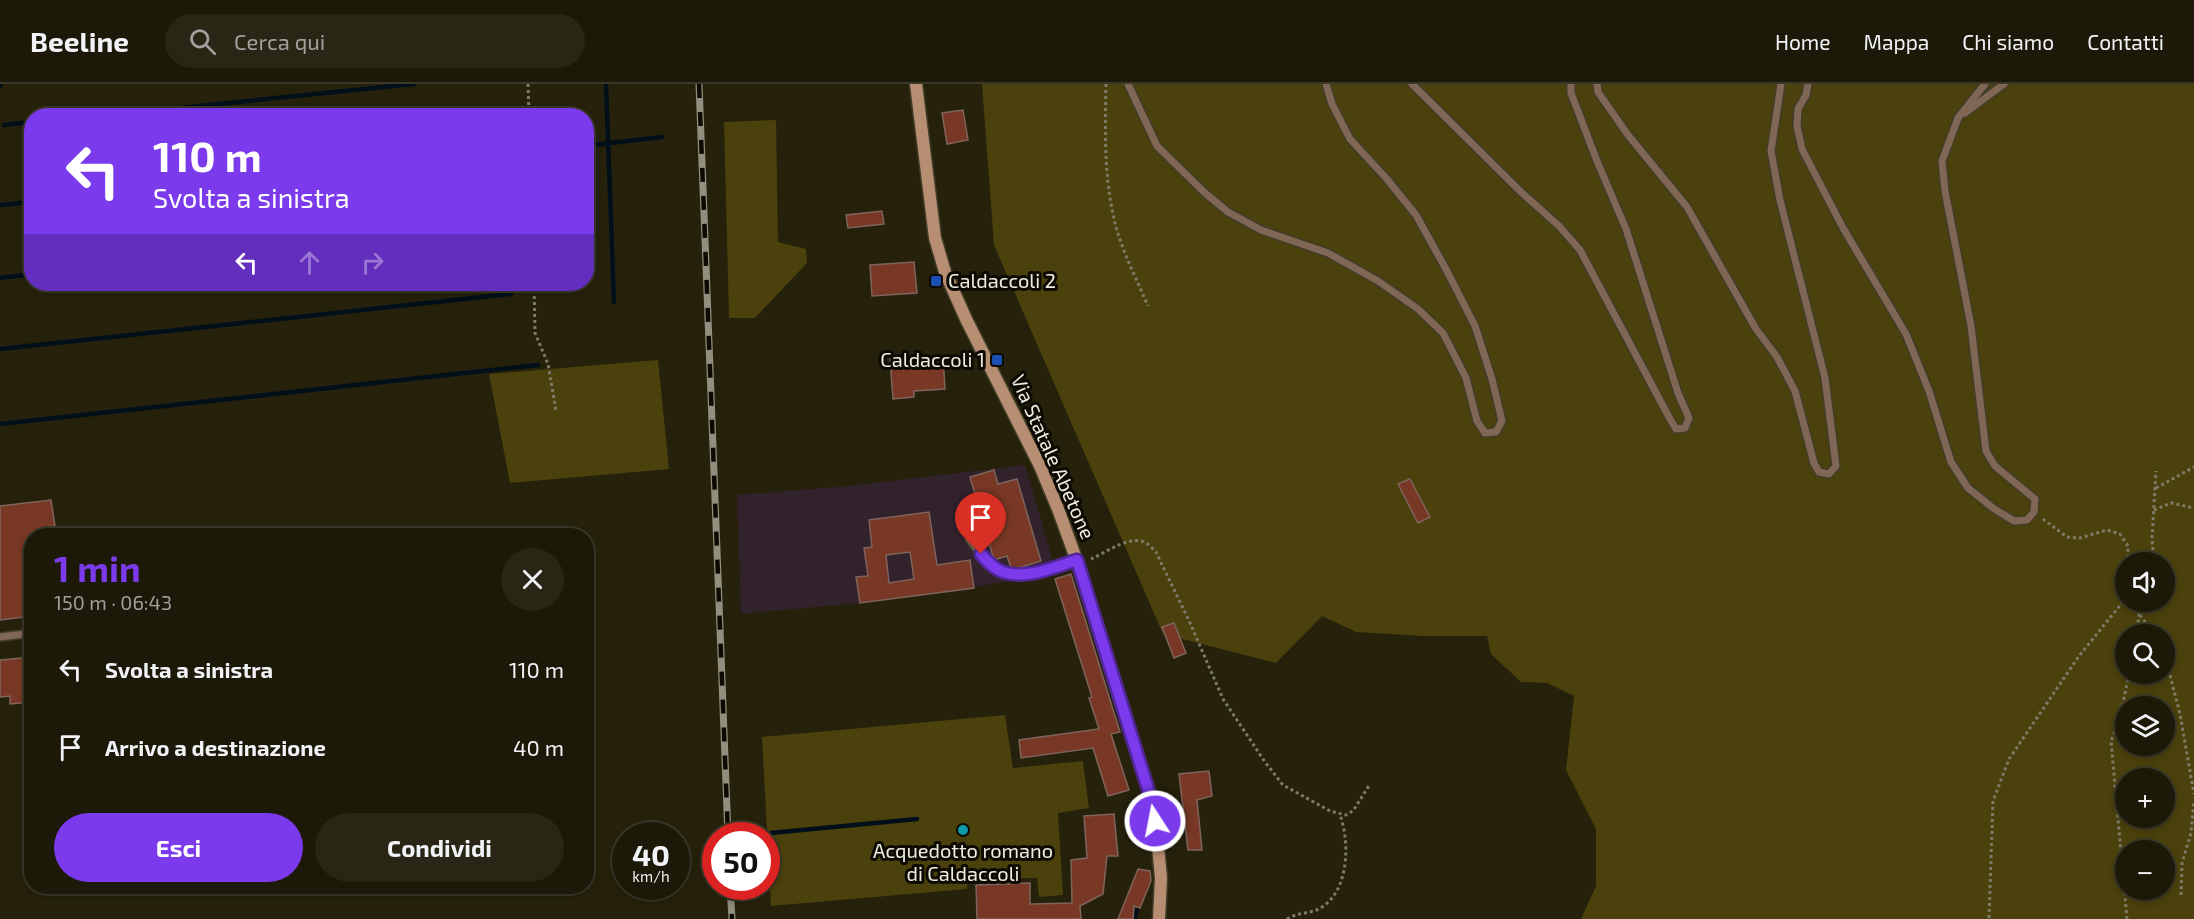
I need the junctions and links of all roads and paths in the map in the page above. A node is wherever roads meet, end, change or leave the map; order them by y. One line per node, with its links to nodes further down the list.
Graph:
1 (528, 84): 13 (path)
2 (916, 84): 27 (main road, Via Statale Abetone)
3 (1106, 84): 16 (path)
4 (1128, 84): 5 (lane)
5 (1326, 84)
6 (1412, 84): 7 (lane)
7 (1571, 84)
8 (1597, 84): 9 (lane)
9 (1781, 84)
10 (1808, 84): 23 (lane)
11 (1985, 84): 14 (lane)
12 (2004, 84): 14 (lane)
13 (529, 108)
14 (1958, 118): 23 (lane)
15 (534, 291): 17 (path)
16 (1148, 306)
17 (556, 411)
18 (2194, 467): 20 (path)
19 (2156, 471): 20 (path)
20 (2155, 488): 22 (path)
21 (2194, 508): 22 (path)
22 (2154, 510): 26 (path)
23 (2034, 512): 25 (path)
24 (969, 539): 27 (lane)
25 (2128, 552)
26 (2153, 552)
27 (1078, 562): 39 (path); 42 (main road, Via Statale Abetone)
28 (2115, 612): 41 (path)
29 (2139, 613): 30 (path); 31 (path)
30 (2138, 624)
31 (2147, 624)
32 (24, 634): 33 (lane)
33 (0, 637)
34 (2127, 684): 44 (path)
35 (2172, 684): 37 (path)
36 (1371, 784): 39 (path)
37 (2194, 794)
38 (2194, 801): 40 (path)
39 (1340, 815): 43 (path)
40 (2181, 895)
41 (1989, 918)
42 (1159, 919)
43 (1287, 919)
44 (2127, 919)

